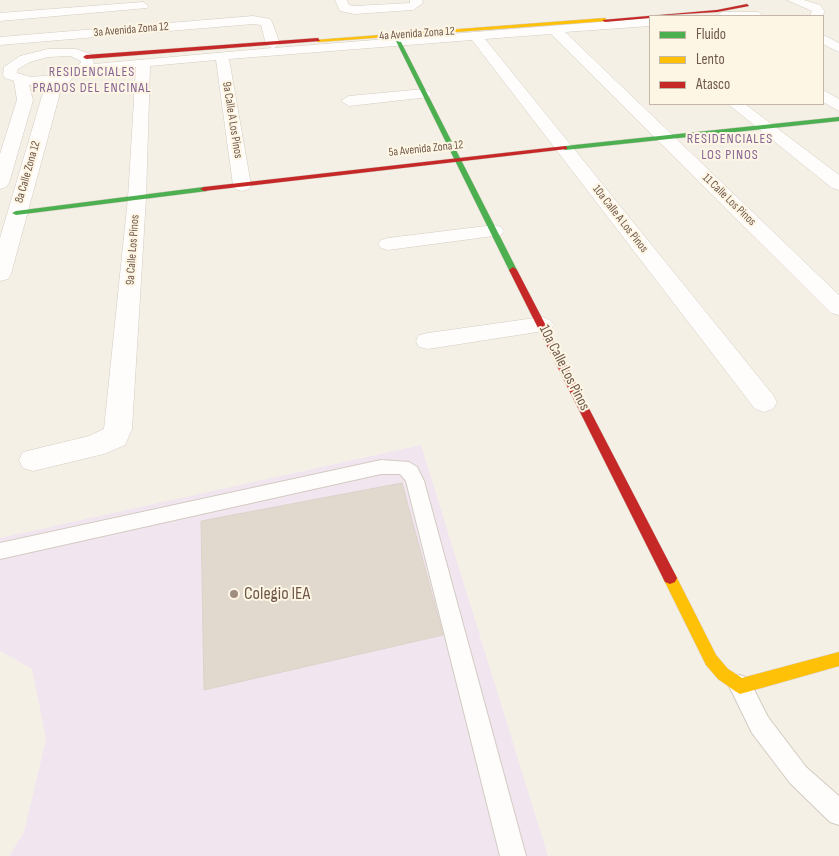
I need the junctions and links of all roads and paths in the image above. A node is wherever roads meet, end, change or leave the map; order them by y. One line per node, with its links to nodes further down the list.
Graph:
1 (341, 0): 6 (street)
2 (416, 0): 6 (street)
3 (793, 0): 9 (street)
4 (750, 2): 7 (street, 4a Avenida Zona 12); 8 (street)
5 (144, 3): 10 (street); 14 (street, 9a Calle Los Pinos)
6 (385, 8): 18 (street, 10a Calle Los Pinos)
7 (673, 15)
8 (764, 15)
9 (817, 15)
10 (0, 17)
11 (649, 17): 18 (street, 4a Avenida Zona 12)
12 (649, 22): 13 (street, 4a Avenida Zona 12)
13 (633, 24): 15 (street, 4a Avenida Zona 12); 17 (street)
14 (146, 28): 20 (street, 3a Avenida Zona 12); 21 (street, 3a Avenida Zona 12); 24 (street, 9a Calle Los Pinos)
15 (555, 30): 16 (street, 4a Avenida Zona 12); 34 (street, 11 Calle Los Pinos)
16 (476, 36): 18 (street, 4a Avenida Zona 12); 35 (street, 10a Calle A Los Pinos)
17 (649, 37)
18 (400, 39): 21 (street, 4a Avenida Zona 12); 23 (street, 4a Avenida Zona 12); 27 (street, 10a Calle Los Pinos)
19 (824, 40): 22 (street)
20 (0, 41)
21 (273, 44): 24 (street, 4a Avenida Zona 12)
22 (839, 48)
23 (222, 56): 24 (street, 4a Avenida Zona 12); 38 (street, 9a Calle A Los Pinos)
24 (144, 58): 25 (street, 4a Avenida Zona 12); 40 (street, 9a Calle Los Pinos)
25 (78, 68): 26 (street, 4a Avenida Zona 12); 26 (street); 41 (street, 8a Calle Zona 12)
26 (10, 72): 37 (street, 8a Calle Zona 12)
27 (424, 94): 29 (street); 36 (street, 10a Calle Los Pinos)
28 (824, 96): 31 (street)
29 (349, 101)
30 (737, 105): 33 (street)
31 (839, 106)
32 (839, 120): 33 (street, 5a Avenida Zona 12)
33 (766, 127): 34 (street, 5a Avenida Zona 12); 39 (street)
34 (665, 138): 35 (street, 5a Avenida Zona 12); 45 (street, 11 Calle Los Pinos)
35 (564, 148): 36 (street, 5a Avenida Zona 12); 48 (street, 10a Calle A Los Pinos)
36 (458, 159): 38 (street, 5a Avenida Zona 12); 42 (street, 10a Calle Los Pinos)
37 (0, 183)
38 (242, 184): 40 (street, 5a Avenida Zona 12)
39 (839, 184)
40 (137, 198): 41 (street, 5a Avenida Zona 12); 49 (street, 9a Calle Los Pinos)
41 (16, 214): 44 (street, 8a Calle Zona 12)
42 (494, 231): 43 (street); 46 (street, 10a Calle Los Pinos)
43 (388, 244)
44 (0, 274)
45 (839, 308)
46 (542, 325): 47 (street); 52 (street, 10a Calle Los Pinos)
47 (428, 342)
48 (764, 402)
49 (33, 460)
50 (0, 551): 54 (lane)
51 (839, 659): 52 (street)
52 (740, 686): 53 (lane)
53 (839, 813)
54 (514, 856)

